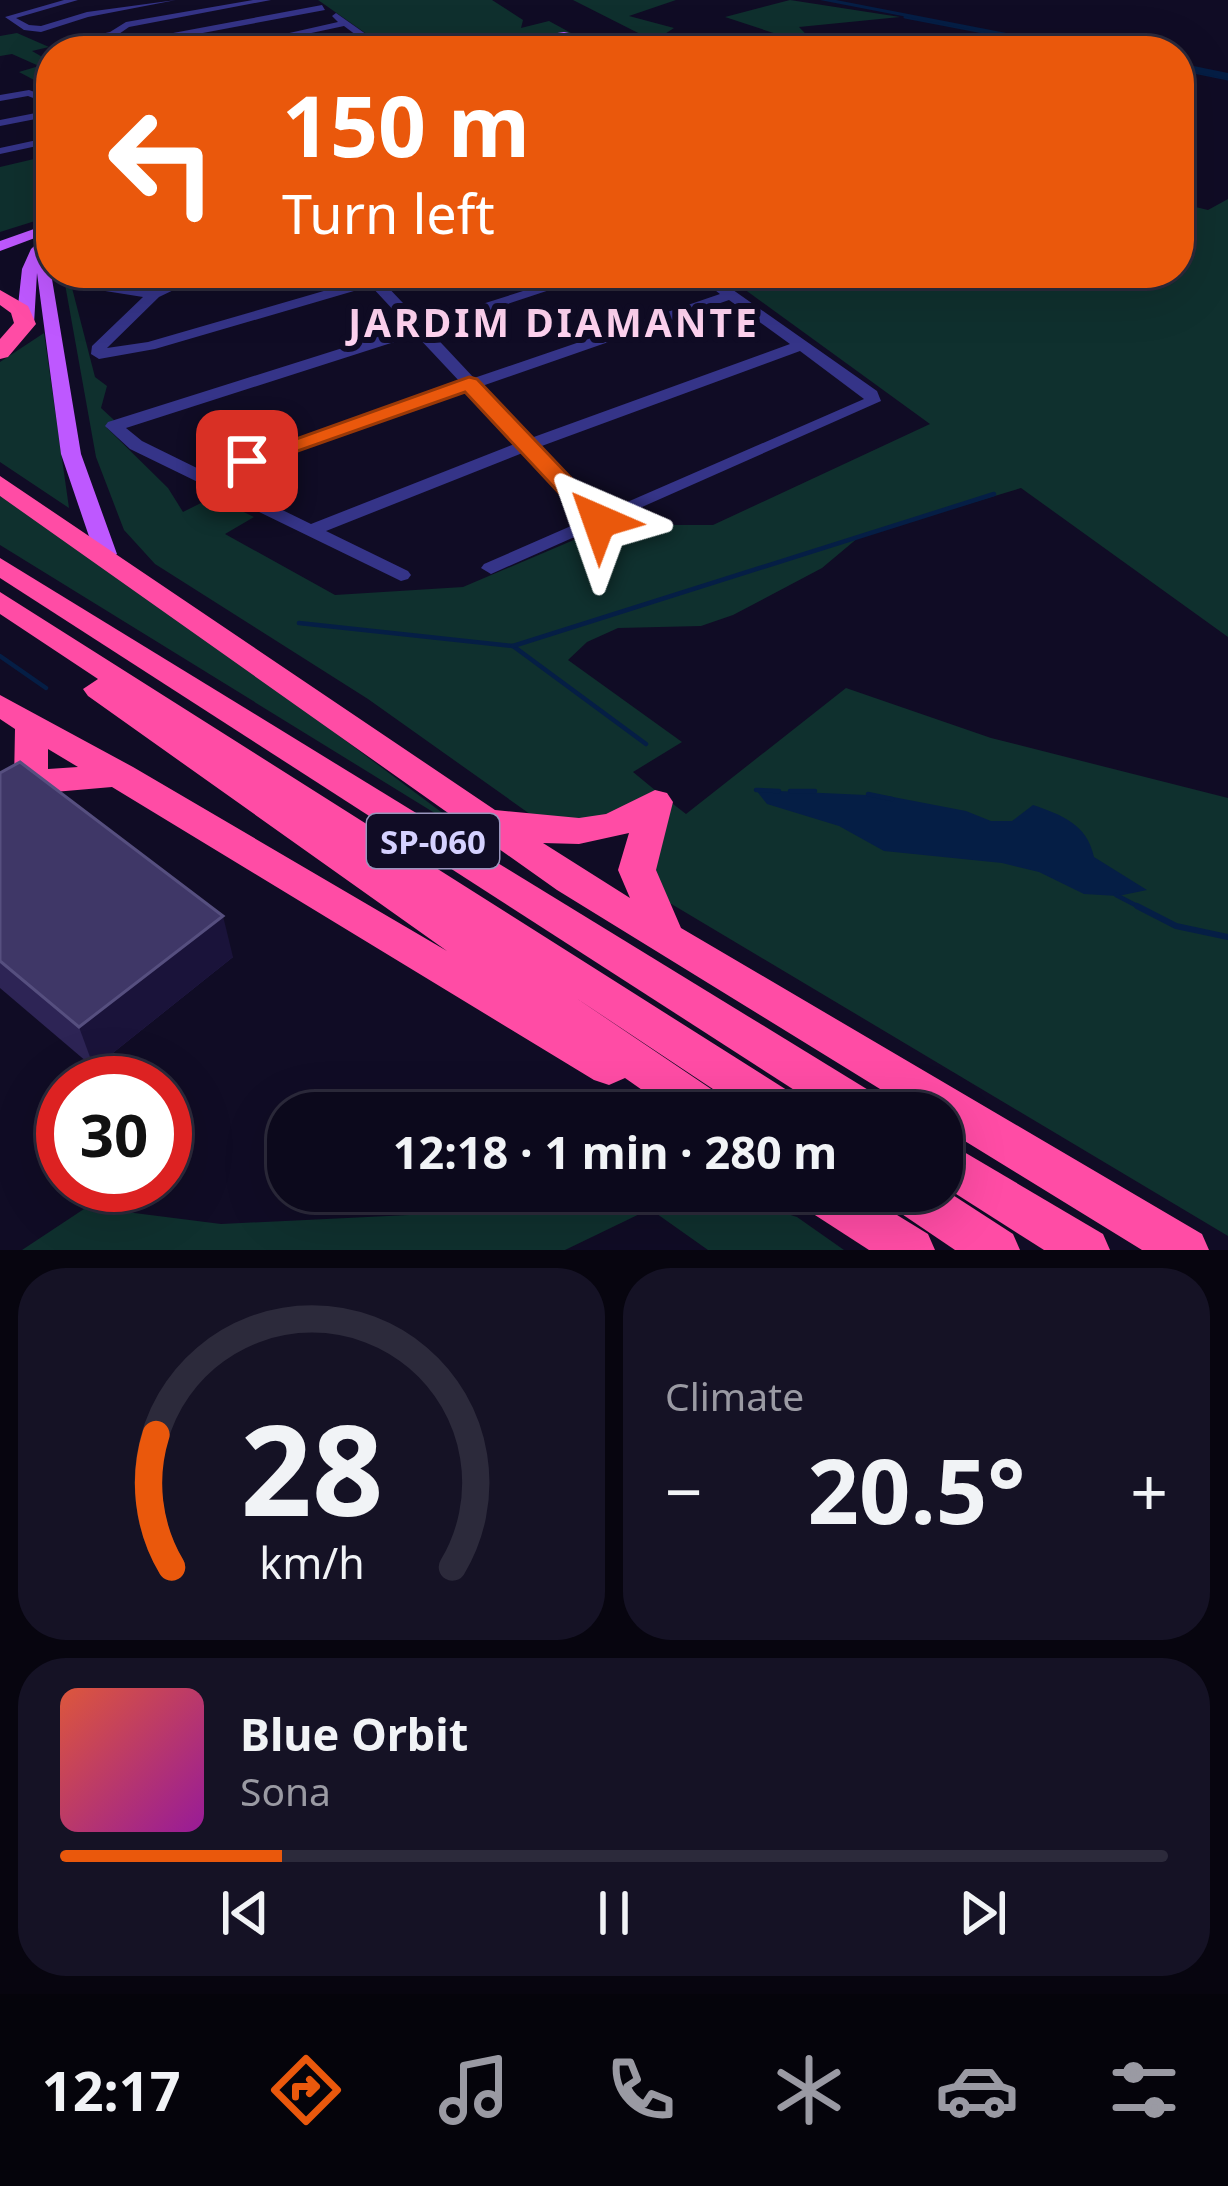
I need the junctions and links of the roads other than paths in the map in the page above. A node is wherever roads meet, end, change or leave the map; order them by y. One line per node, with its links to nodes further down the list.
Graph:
1 (74, 0): 2 (street)
2 (172, 0)
3 (267, 0): 7 (street)
4 (312, 0): 5 (street)
5 (322, 8): 6 (street); 8 (street)
6 (346, 23): 9 (street); 10 (street)
7 (104, 36)
8 (173, 36)
9 (285, 36)
10 (363, 36)
11 (547, 36): 12 (main road)
12 (578, 36)
13 (36, 96): 14 (street)
14 (0, 98)
15 (36, 116): 16 (street)
16 (0, 123)
17 (36, 143): 18 (street)
18 (0, 151)
19 (36, 230): 20 (main road)
20 (0, 243)
21 (0, 260): 22 (main road)
22 (36, 264)
23 (36, 283): 34 (main road)
24 (44, 288): 44 (main road)
25 (113, 288): 31 (street)
26 (164, 288): 31 (street)
27 (335, 288): 31 (street)
28 (380, 288): 35 (street)
29 (546, 288): 35 (street)
30 (720, 288): 32 (street)
31 (154, 294)
32 (730, 295): 36 (street); 38 (street)
33 (0, 296): 34 (highway)
34 (25, 324): 37 (highway)
35 (417, 328): 38 (street); 40 (street)
36 (802, 345): 39 (street); 42 (street)
37 (0, 352)
38 (469, 383): 39 (street); 40 (street)
39 (527, 445): 42 (street); 43 (street)
40 (202, 477): 43 (street)
41 (0, 484): 44 (highway)
42 (599, 521): 46 (street)
43 (312, 530): 47 (street)
44 (106, 554): 50 (highway)
45 (0, 566): 55 (highway, SP-060)
46 (491, 568)
47 (401, 575)
48 (0, 606): 53 (highway); 54 (highway, SP-060)
49 (16, 714): 52 (highway)
50 (481, 818): 51 (highway); 51 (highway)
51 (666, 938): 60 (highway)
52 (652, 1092)
53 (680, 1092)
54 (752, 1092)
55 (834, 1092)
56 (963, 1173): 59 (highway)
57 (896, 1222): 58 (highway)
58 (996, 1250)
59 (1085, 1250)
60 (1185, 1250)

